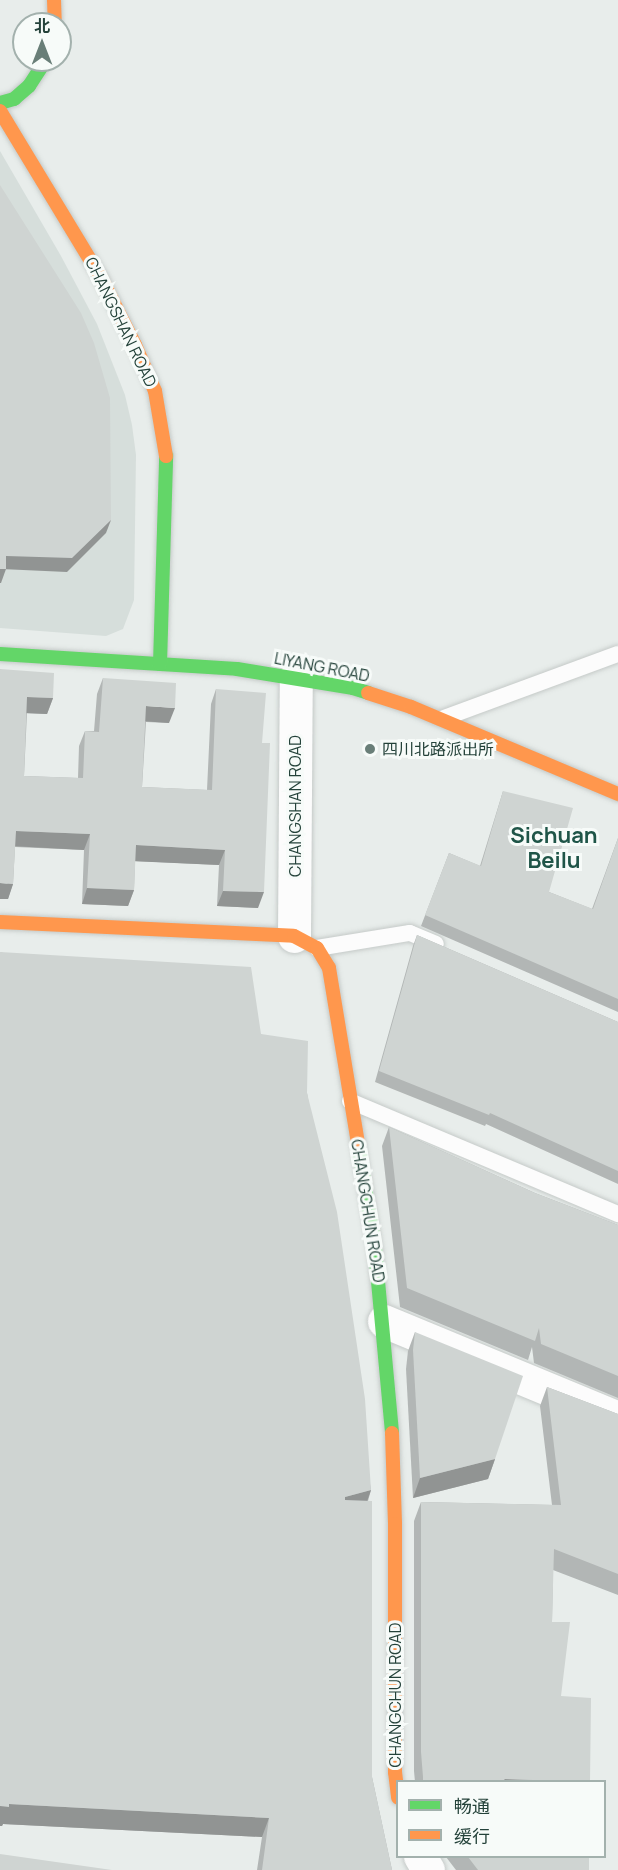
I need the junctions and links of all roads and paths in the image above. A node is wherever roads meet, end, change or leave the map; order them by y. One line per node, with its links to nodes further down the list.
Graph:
1 (38, 72): 2 (street)
2 (0, 103)
3 (0, 111): 6 (street, CHANGSHAN ROAD)
4 (0, 654): 6 (street, LIYANG ROAD)
5 (618, 654): 8 (lane)
6 (160, 664): 7 (street, LIYANG ROAD)
7 (296, 677): 8 (street, LIYANG ROAD); 11 (street, CHANGSHAN ROAD)
8 (441, 720): 9 (street, LIYANG ROAD)
9 (618, 794)
10 (0, 922): 11 (street)
11 (305, 942): 12 (lane); 13 (street, CHANGCHUN ROAD)
12 (454, 952)
13 (350, 1101): 14 (lane); 15 (street, CHANGCHUN ROAD)
14 (618, 1214)
15 (384, 1321): 16 (street); 17 (street, CHANGCHUN ROAD)
16 (618, 1418)
17 (396, 1781)

